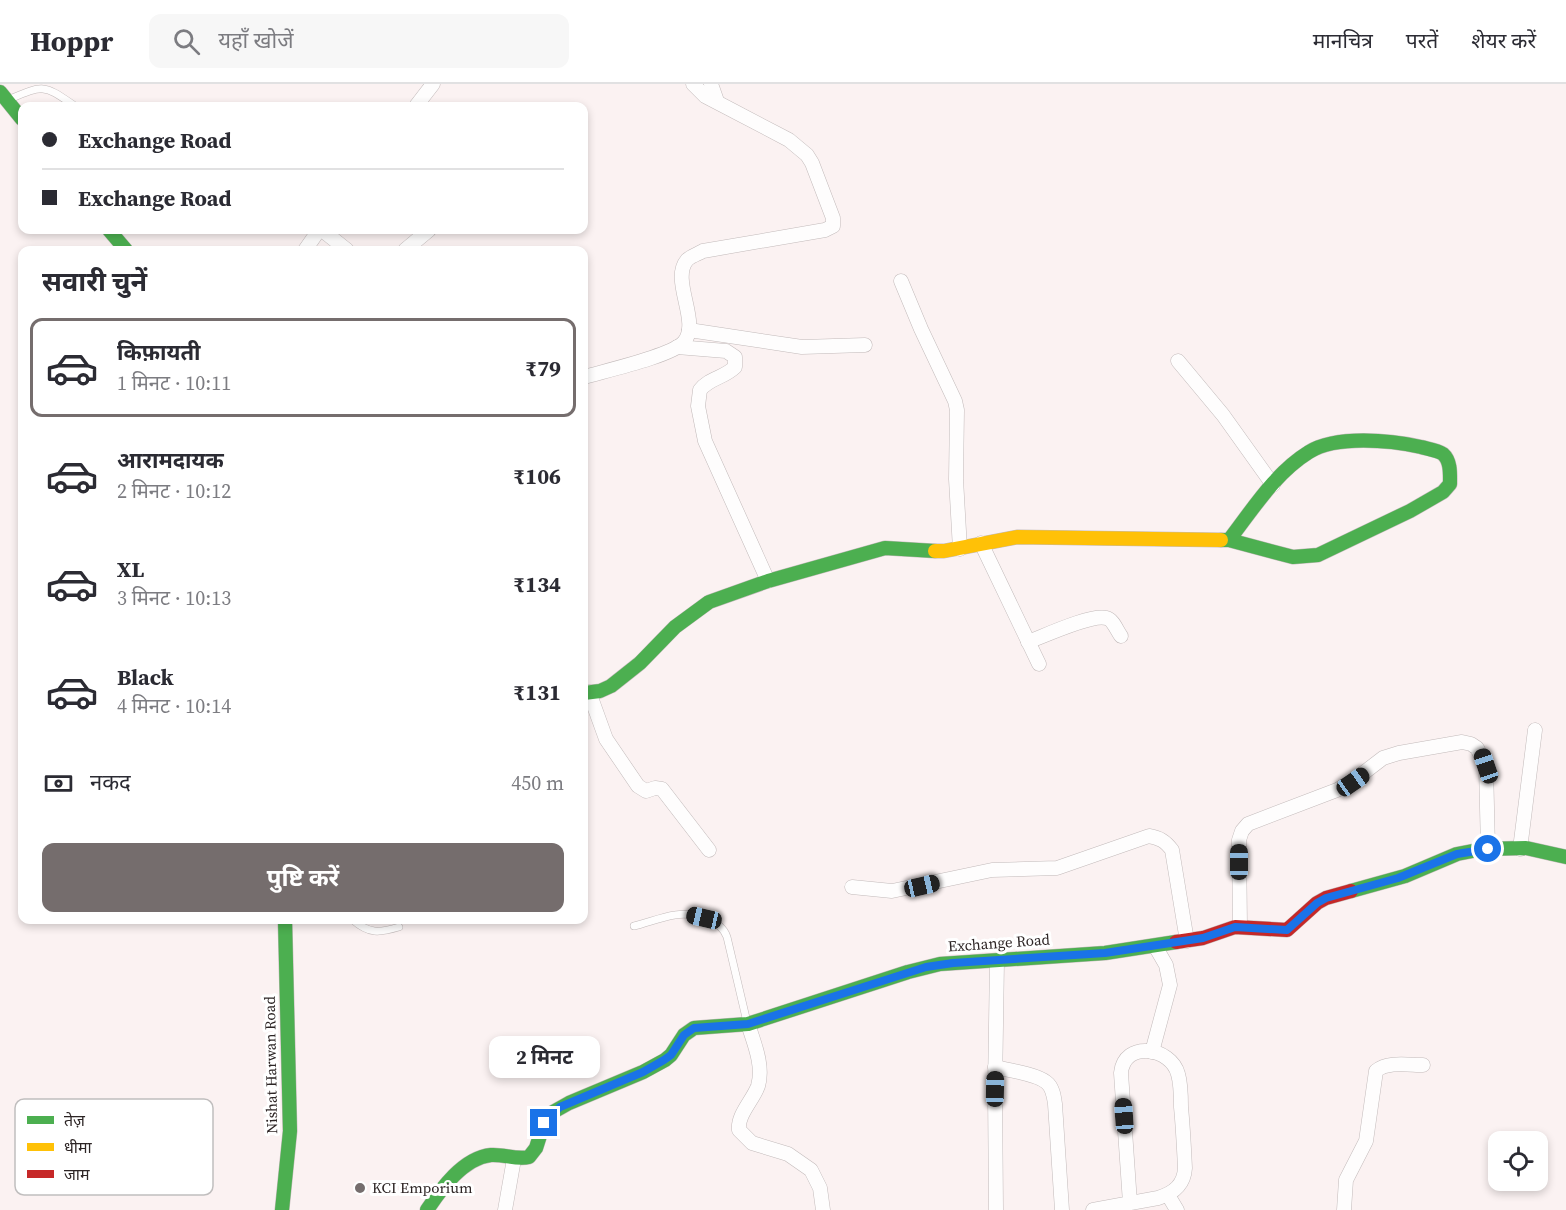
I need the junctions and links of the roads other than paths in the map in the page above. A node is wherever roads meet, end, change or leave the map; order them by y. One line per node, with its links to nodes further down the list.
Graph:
1 (433, 84): 7 (street)
2 (693, 84): 5 (street)
3 (711, 84): 5 (street)
4 (4, 96): 6 (lane); 8 (street)
5 (717, 101): 16 (street)
6 (69, 102)
7 (419, 102)
8 (18, 114)
9 (112, 234): 12 (street)
10 (325, 234): 13 (street)
11 (424, 234): 14 (street)
12 (123, 246)
13 (342, 246)
14 (410, 246)
15 (901, 281): 24 (street)
16 (689, 330): 17 (street); 18 (street)
17 (865, 345)
18 (678, 347): 20 (street); 25 (street)
19 (1178, 361): 21 (street)
20 (588, 376)
21 (1273, 485): 22 (street); 22 (street)
22 (1229, 540): 23 (street)
23 (981, 543): 24 (street); 27 (street)
24 (960, 549): 25 (street)
25 (768, 581): 29 (street)
26 (1121, 636): 27 (street)
27 (1028, 642): 28 (street)
28 (1039, 664)
29 (588, 693)
30 (588, 698): 34 (street)
31 (1535, 730): 33 (street)
32 (1488, 849): 33 (street, Exchange Road); 41 (street, Exchange Road); 41 (street)
33 (1520, 849): 35 (street, Exchange Road)
34 (709, 850)
35 (1566, 857)
36 (852, 887): 42 (street)
37 (285, 924): 52 (street, Nishat Harwan Road)
38 (358, 924): 40 (lane)
39 (634, 926): 45 (lane)
40 (399, 927)
41 (1240, 927): 42 (street, Exchange Road)
42 (1187, 940): 43 (street, Exchange Road)
43 (1155, 946): 44 (street, Exchange Road); 46 (street)
44 (997, 961): 45 (street, Exchange Road); 48 (street)
45 (748, 1024): 49 (street, Exchange Road); 55 (street)
46 (1152, 1052): 50 (street); 51 (street)
47 (1423, 1065): 60 (street)
48 (995, 1067): 56 (street); 57 (street)
49 (514, 1160): 53 (street); 54 (street)
50 (1168, 1195): 51 (street); 59 (street)
51 (1130, 1203): 58 (street)
52 (282, 1210)
53 (427, 1210)
54 (505, 1210)
55 (823, 1210)
56 (996, 1210)
57 (1062, 1210)
58 (1093, 1210)
59 (1177, 1210)
60 (1344, 1210)

